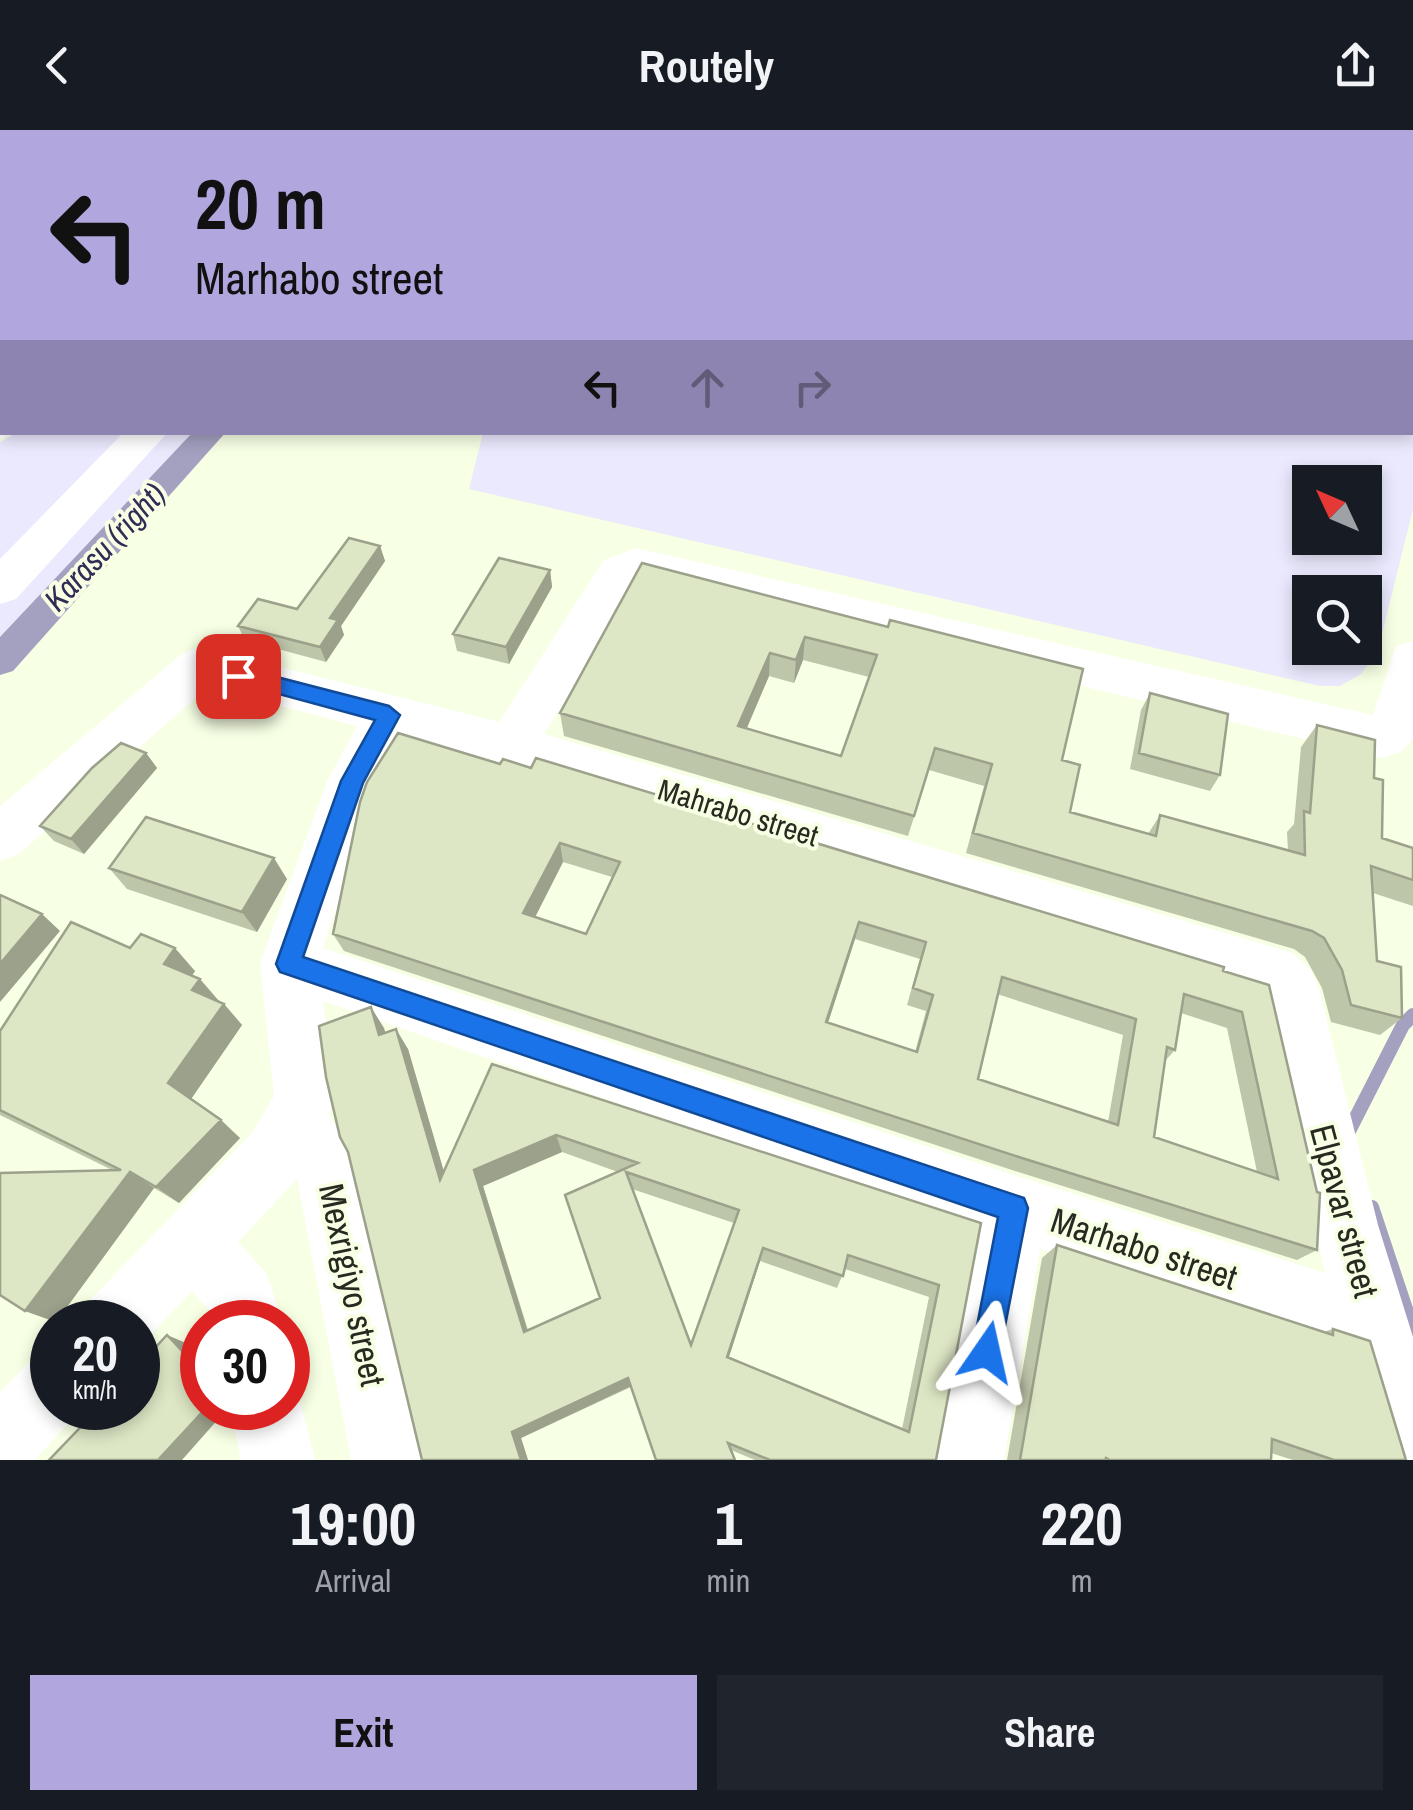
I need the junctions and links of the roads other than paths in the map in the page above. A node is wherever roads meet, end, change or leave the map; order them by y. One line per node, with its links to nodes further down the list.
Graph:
1 (145, 435): 2 (street)
2 (0, 587)
3 (1413, 659): 5 (street)
4 (389, 715): 5 (street, Mahrabo street); 6 (street, Mahrabo street); 7 (street)
5 (512, 745): 8 (street, Mahrabo street)
6 (0, 838)
7 (289, 964): 9 (street); 10 (street, Marhabo street)
8 (1272, 972): 14 (street, Elpavar street)
9 (296, 1118): 11 (street); 20 (street, Mexrigiyo street)
10 (1014, 1208): 14 (street, Marhabo street); 21 (street)
11 (194, 1242): 12 (street); 13 (street)
12 (137, 1300)
13 (243, 1300)
14 (1374, 1322): 18 (street, Elpavar street)
15 (30, 1412): 17 (street)
16 (271, 1430): 19 (street)
17 (0, 1444)
18 (1413, 1454)
19 (278, 1460)
20 (388, 1460)
21 (967, 1460)

